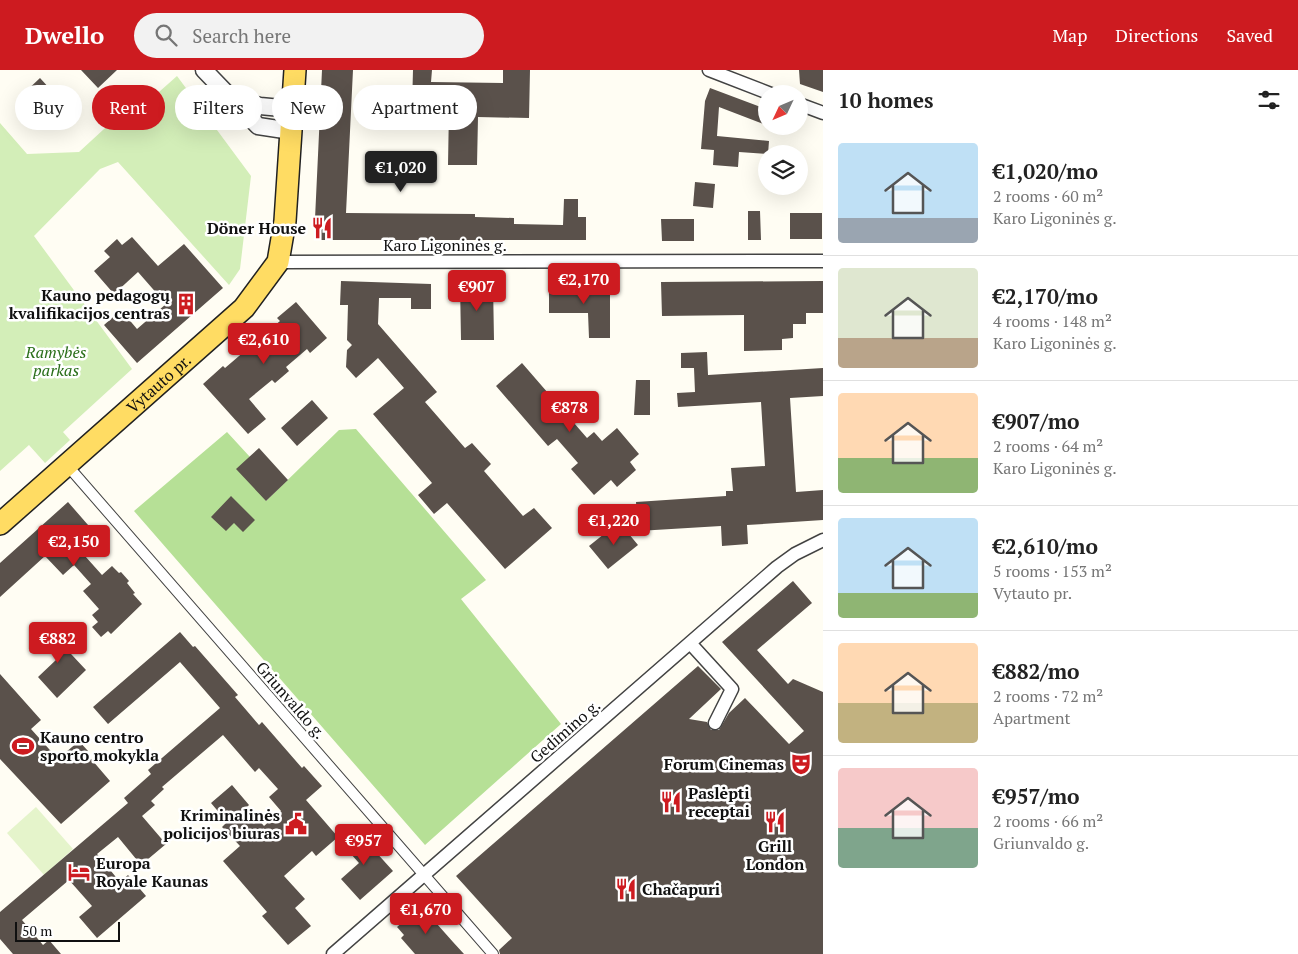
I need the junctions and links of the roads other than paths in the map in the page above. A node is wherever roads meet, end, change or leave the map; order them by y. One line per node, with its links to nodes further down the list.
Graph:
1 (204, 70): 4 (street)
2 (295, 70): 5 (main road, Vytauto pr.)
3 (709, 70): 6 (street)
4 (218, 85)
5 (294, 85)
6 (758, 89)
7 (808, 107): 8 (street)
8 (823, 113)
9 (262, 127): 10 (street)
10 (291, 131): 12 (main road, Vytauto pr.)
11 (823, 261): 12 (street, Karo Ligoninės g.)
12 (278, 262): 13 (main road, Vytauto pr.)
13 (67, 465): 14 (main road, Vytauto pr.); 18 (street, Griunvaldo g.)
14 (0, 524)
15 (823, 540): 16 (street, Gedimino g.)
16 (690, 643): 17 (street); 18 (street, Gedimino g.)
17 (715, 723)
18 (423, 875): 19 (street, Gedimino g.); 20 (street, Griunvaldo g.)
19 (333, 954)
20 (493, 954)

